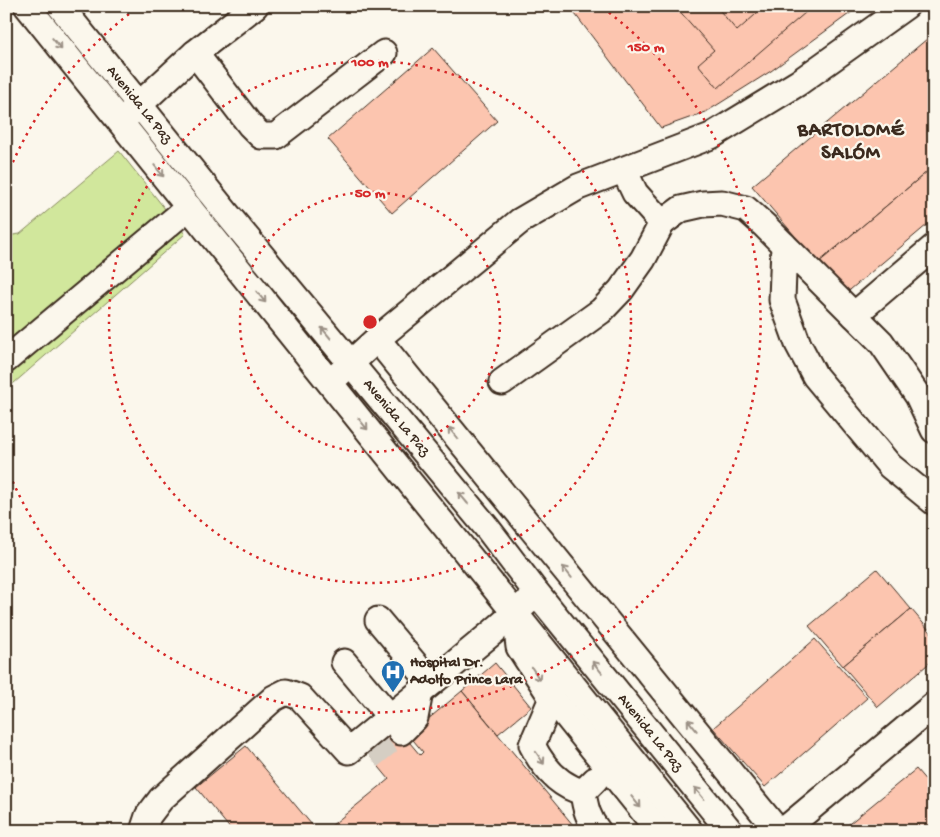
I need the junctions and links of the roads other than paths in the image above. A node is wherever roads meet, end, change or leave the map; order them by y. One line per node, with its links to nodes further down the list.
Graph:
1 (27, 6): 8 (street, Avenida La Paz, one-way to 8)
2 (60, 6): 7 (street, Avenida La Paz)
3 (255, 6): 5 (street)
4 (906, 6): 9 (street)
5 (195, 53): 6 (street); 7 (street)
6 (384, 53)
7 (140, 106): 8 (street); 17 (street, Avenida La Paz, one-way to 7)
8 (120, 122): 10 (street, Avenida La Paz, one-way to 10)
9 (624, 170): 11 (street); 15 (street)
10 (189, 207): 16 (street); 18 (street, Avenida La Paz, one-way to 18)
11 (662, 223): 12 (street); 19 (street)
12 (784, 245): 14 (street); 21 (street)
13 (934, 247): 14 (street)
14 (854, 315): 20 (street)
15 (377, 339): 17 (street); 22 (street, one-way to 15)
16 (6, 360)
17 (351, 363): 18 (street); 23 (street, Avenida La Paz, one-way to 17)
18 (330, 382): 26 (street, Avenida La Paz, one-way to 26)
19 (502, 382)
20 (932, 422)
21 (934, 502)
22 (516, 510): 23 (street); 25 (street, one-way to 22)
23 (488, 529): 24 (street, Avenida La Paz)
24 (536, 592): 26 (street); 28 (street, Avenida La Paz)
25 (588, 598): 28 (street); 41 (street, one-way to 25)
26 (515, 614): 30 (street); 31 (street, one-way to 31); 40 (street, Avenida La Paz)
27 (378, 620): 30 (street)
28 (560, 621): 36 (street, Avenida La Paz, one-way to 28)
29 (344, 662): 33 (street)
30 (426, 688): 33 (street)
31 (552, 698): 34 (street); 35 (street, one-way to 35)
32 (934, 705): 42 (street)
33 (396, 724): 37 (street)
34 (608, 768): 35 (street); 39 (street, one-way to 39)
35 (583, 792): 38 (street)
36 (722, 828)
37 (143, 831)
38 (598, 831)
39 (659, 831)
40 (690, 831)
41 (778, 831)
42 (783, 831)

